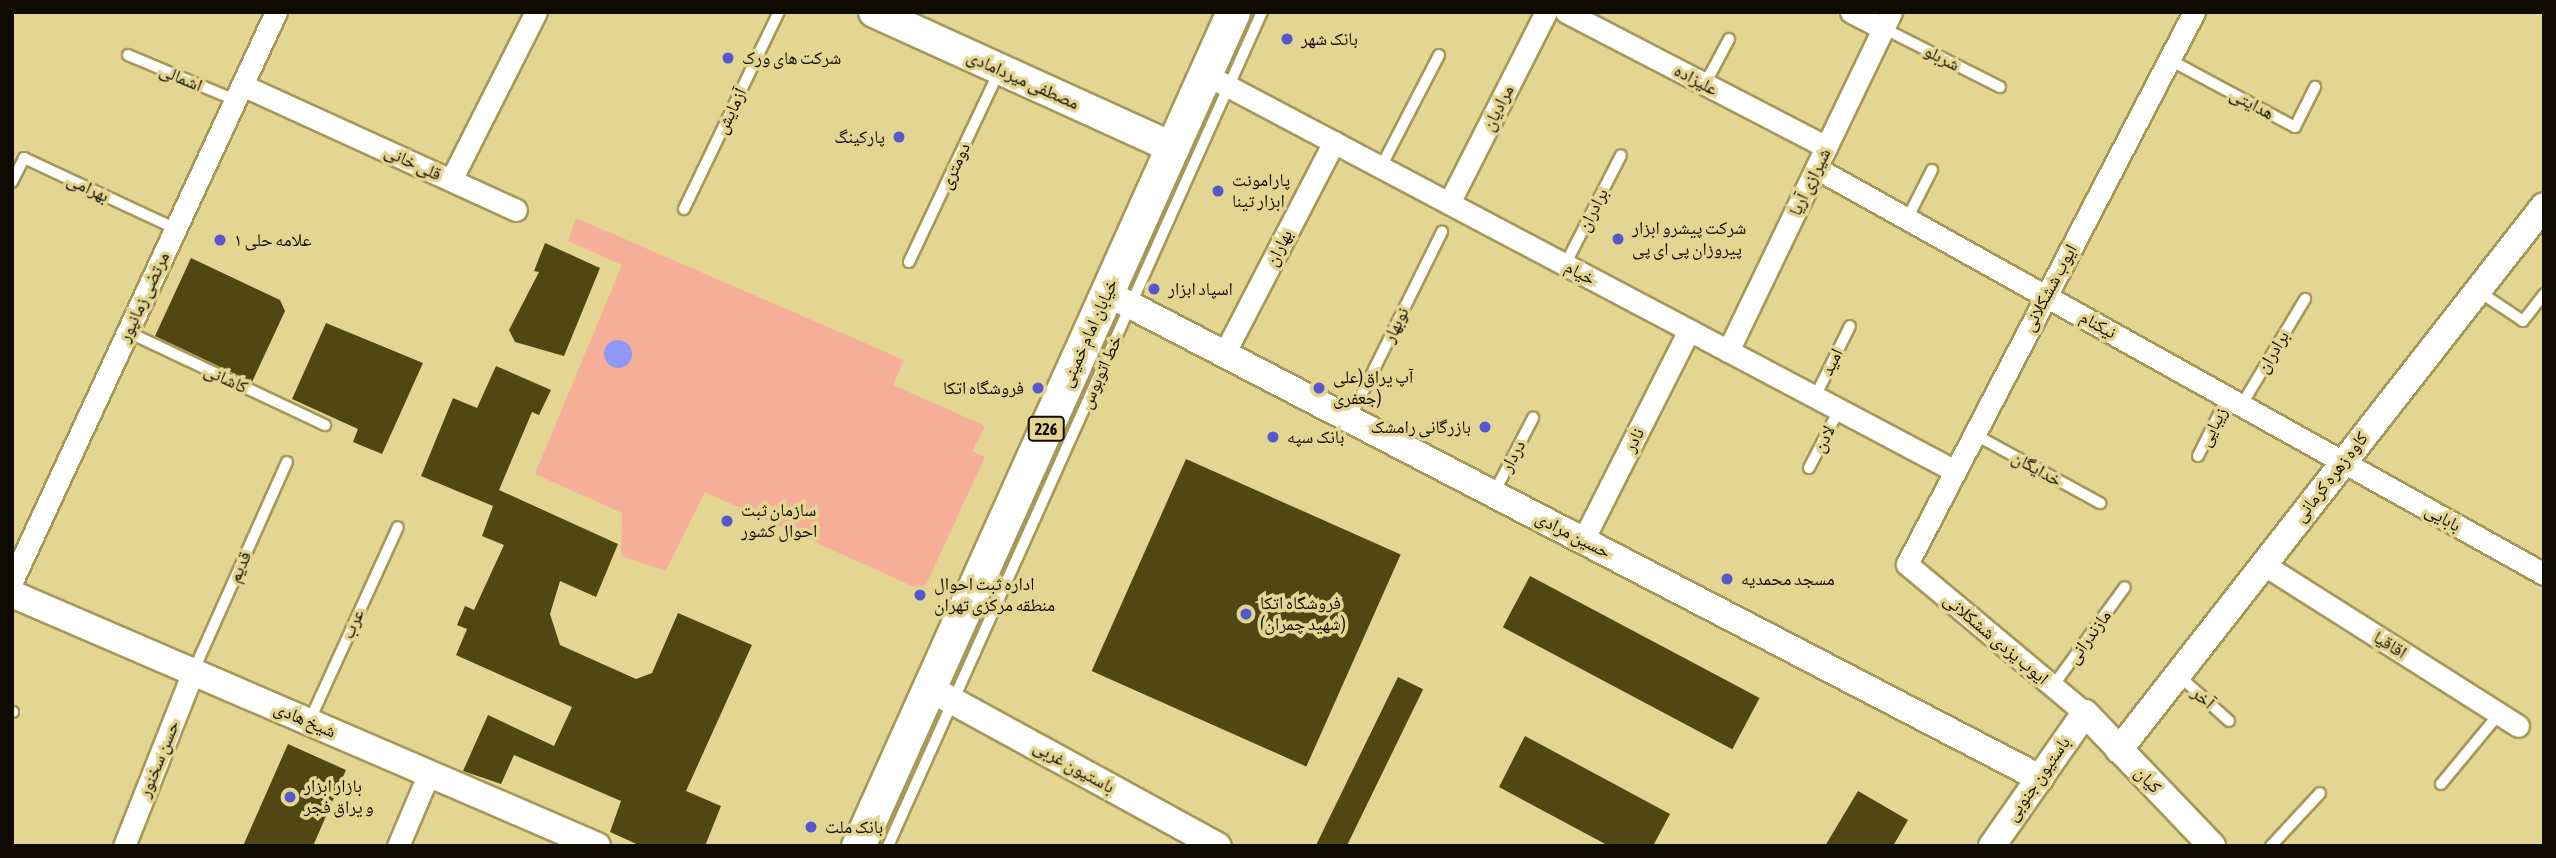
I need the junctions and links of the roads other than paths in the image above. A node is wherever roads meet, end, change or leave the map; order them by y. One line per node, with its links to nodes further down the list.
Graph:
1 (276, 12): 21 (street, مرتضی زمانپور)
2 (536, 12): 29 (street, قلی خانی)
3 (779, 12): 33 (lane, آزمایش)
4 (874, 12): 16 (main road, مصطفی میردامادی)
5 (1233, 12): 17 (main road, خیابان امام خمینی / 226)
6 (1262, 12): 17 (lane)
7 (1546, 12): 31 (street, مرادیان)
8 (1566, 12): 18 (street, علیزاده)
9 (1852, 12): 11 (street)
10 (2191, 13): 15 (street, ایوب ششکلانی)
11 (1887, 20): 19 (lane, شربلو); 24 (street, شیرازی آریا)
12 (1729, 39): 18 (lane)
13 (128, 55): 21 (lane, اشمالی)
14 (1439, 55): 26 (lane)
15 (2170, 60): 20 (lane, هدایتی); 42 (street, ایوب ششکلانی)
16 (1000, 69): 23 (main road, مصطفی میردامادی); 38 (lane, دومتری)
17 (1217, 80): 22 (street, خیام); 23 (main road, خیابان امام خمینی / 226); 43 (lane)
18 (1705, 85): 24 (street, علیزاده)
19 (2000, 87)
20 (2315, 87)
21 (239, 93): 29 (street, قلی خانی); 36 (street, مرتضی زمانپور)
22 (1334, 142): 26 (street, خیام); 49 (street, بهاران)
23 (1172, 148): 43 (main road, خیابان امام خمینی / 226)
24 (1826, 148): 27 (street, شیرازی آریا)
25 (1621, 155): 39 (lane, برادران)
26 (1381, 167): 31 (street, خیام)
27 (1816, 168): 35 (street, نیکنام); 48 (street, شیرازی آریا)
28 (1931, 170): 35 (lane)
29 (452, 180): 34 (street)
30 (12, 182): 36 (lane, بهرامی)
31 (1449, 203): 39 (street, خیام)
32 (2544, 206): 40 (street, کاوه زهره کرمانی)
33 (684, 209)
34 (516, 210)
35 (1907, 219): 42 (street, نیکنام)
36 (176, 229): 46 (street, مرتضی زمانپور)
37 (1443, 232): 54 (lane, نوبهار)
38 (909, 262)
39 (1565, 265): 48 (street, خیام)
40 (2477, 291): 41 (lane); 59 (street, کاوه زهره کرمانی)
41 (2544, 294)
42 (2046, 296): 51 (street, نیکنام); 56 (street, ایوب ششکلانی)
43 (1118, 299): 49 (street, حسین مرادی); 75 (main road, خیابان امام خمینی / 226)
44 (2305, 299): 51 (lane, برادران)
45 (1850, 326): 50 (lane, امید)
46 (128, 332): 55 (lane, کاشانی); 69 (street, مرتضی زمانپور)
47 (1684, 340): 65 (street, نادر)
48 (1728, 351): 50 (street, خیام)
49 (1224, 354): 54 (street, حسین مرادی)
50 (1815, 397): 52 (street, خیام)
51 (2234, 402): 57 (lane, زیبایی); 59 (street, نیکنام)
52 (1839, 410): 60 (lane, لادن); 61 (street, خیام)
53 (1533, 418): 62 (lane, دردار)
54 (1350, 419): 62 (street, حسین مرادی)
55 (325, 425)
56 (1974, 434): 61 (street, ایوب ششکلانی); 63 (lane, خدایگان)
57 (2198, 456)
58 (287, 462): 72 (lane, قدیم)
59 (2343, 462): 67 (street, کاوه زهره کرمانی); 68 (street, بابایی)
60 (1809, 468)
61 (1955, 471): 66 (street, ایوب ششکلانی)
62 (1493, 494): 65 (street, حسین مرادی)
63 (2100, 503)
64 (398, 527): 79 (lane, عرب)
65 (1583, 540): 83 (street, حسین مرادی)
66 (1907, 564): 74 (street, ایوب یزدی ششکلانی)
67 (2263, 564): 73 (street, کاوه زهره کرمانی); 77 (street, اقاقیا)
68 (2544, 575)
69 (12, 581)
70 (2125, 587): 74 (lane, مازندرانی)
71 (12, 594): 72 (street, شیخ هادی)
72 (193, 671): 79 (street, شیخ هادی); 87 (street, حسن سخنور)
73 (2177, 674): 78 (lane, آخر); 81 (street, کاوه زهره کرمانی)
74 (2053, 686): 76 (street, ایوب یزدی ششکلانی)
75 (941, 695): 86 (street, باستیون غربی); 90 (main road, خیابان امام خمینی / 226); 91 (lane)
76 (2085, 713): 81 (street, کیان); 83 (street, باستیون جنوبی)
77 (2499, 714): 80 (street, اقاقیا); 84 (lane)
78 (2229, 721)
79 (309, 722): 82 (street, شیخ هادی)
80 (2518, 726)
81 (2119, 750): 93 (street, کیان)
82 (429, 773): 88 (street); 89 (street, شیخ هادی)
83 (2040, 778): 92 (street, باستیون جنوبی)
84 (2441, 784)
85 (2320, 793): 94 (lane)
86 (1207, 843)
87 (124, 846)
88 (398, 846)
89 (597, 846)
90 (858, 846)
91 (888, 846)
92 (1992, 846)
93 (2212, 846)
94 (2272, 846)

